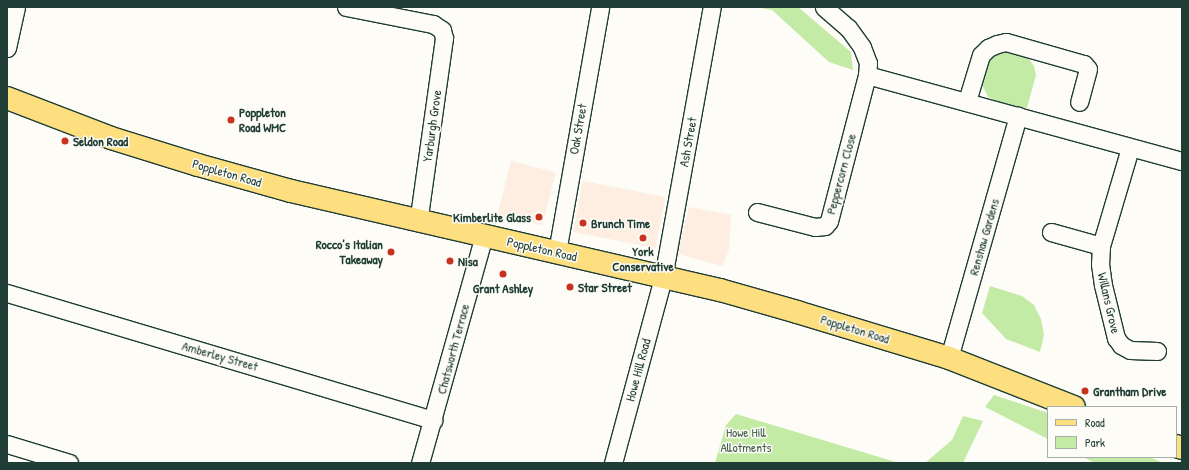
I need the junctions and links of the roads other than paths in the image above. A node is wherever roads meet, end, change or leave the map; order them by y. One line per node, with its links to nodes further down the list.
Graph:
1 (16, 7): 6 (street)
2 (346, 7): 15 (street, Yarburgh Grove)
3 (600, 7): 19 (street, Oak Street)
4 (712, 7): 20 (street, Ash Street)
5 (824, 7): 7 (street)
6 (7, 48)
7 (867, 75): 9 (street); 14 (street, Peppercorn Close)
8 (7, 98): 15 (main road, Poppleton Road)
9 (967, 101): 10 (street); 11 (street)
10 (1079, 102)
11 (1018, 116): 12 (street); 23 (street, Renshaw Gardens)
12 (1130, 148): 13 (street); 18 (street, Willans Grove)
13 (1182, 161)
14 (756, 212)
15 (418, 222): 17 (main road, Poppleton Road)
16 (1051, 232): 18 (street)
17 (484, 236): 19 (main road, Poppleton Road); 25 (street, Chatsworth Terrace)
18 (1101, 246): 22 (street, Willans Grove)
19 (556, 252): 20 (main road, Poppleton Road)
20 (663, 278): 23 (main road, Poppleton Road); 29 (street, Howe Hill Road)
21 (7, 293): 25 (street, Amberley Street)
22 (1157, 351)
23 (949, 358): 24 (main road, Poppleton Road)
24 (1071, 406)
25 (434, 420): 28 (street, Chatsworth Terrace)
26 (7, 444): 27 (street)
27 (69, 463)
28 (420, 463)
29 (613, 463)

